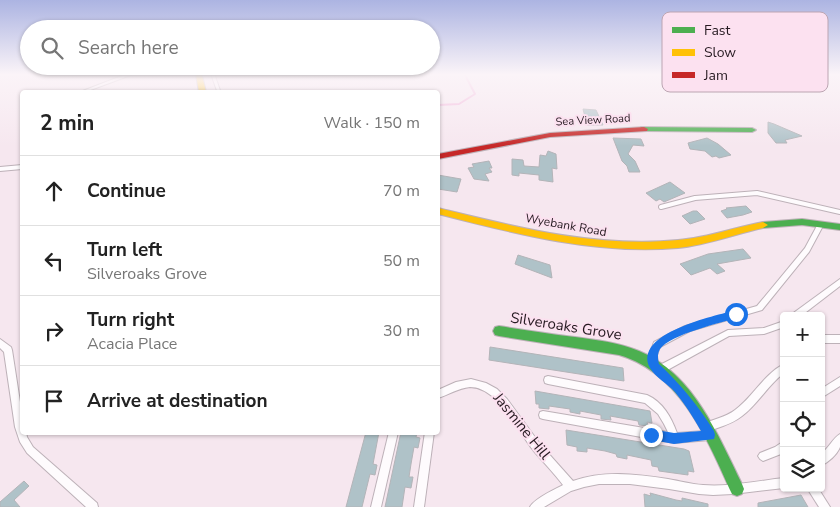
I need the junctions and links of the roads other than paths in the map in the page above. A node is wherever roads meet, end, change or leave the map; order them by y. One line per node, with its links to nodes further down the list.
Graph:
1 (752, 130): 2 (street, Sea View Road)
2 (440, 157)
3 (20, 166): 4 (street)
4 (0, 169)
5 (661, 207): 7 (lane)
6 (440, 211): 8 (street, Wyebank Road)
7 (840, 212)
8 (821, 224): 9 (street, Wyebank Road); 17 (street)
9 (840, 228)
10 (840, 282): 11 (street)
11 (800, 312)
12 (780, 325): 17 (street)
13 (499, 330): 17 (street, Silveroaks Grove)
14 (840, 339): 15 (street)
15 (825, 341)
16 (0, 344): 24 (street)
17 (656, 368): 25 (street, Silveroaks Grove)
18 (780, 371): 25 (street)
19 (548, 380): 29 (street)
20 (840, 381): 21 (street)
21 (825, 391)
22 (440, 393): 35 (street, Jasmine Hill)
23 (543, 415): 29 (street)
24 (20, 427)
25 (708, 431): 29 (street); 36 (street, Silveroaks Grove)
26 (23, 435): 38 (street)
27 (393, 435): 39 (street)
28 (430, 435): 40 (street)
29 (674, 438)
30 (840, 439): 33 (street)
31 (782, 447): 32 (street)
32 (763, 456)
33 (825, 457)
34 (780, 484): 36 (street)
35 (570, 485): 36 (street); 41 (street)
36 (737, 489)
37 (815, 492): 42 (street)
38 (93, 507)
39 (376, 507)
40 (419, 507)
41 (535, 507)
42 (825, 507)

